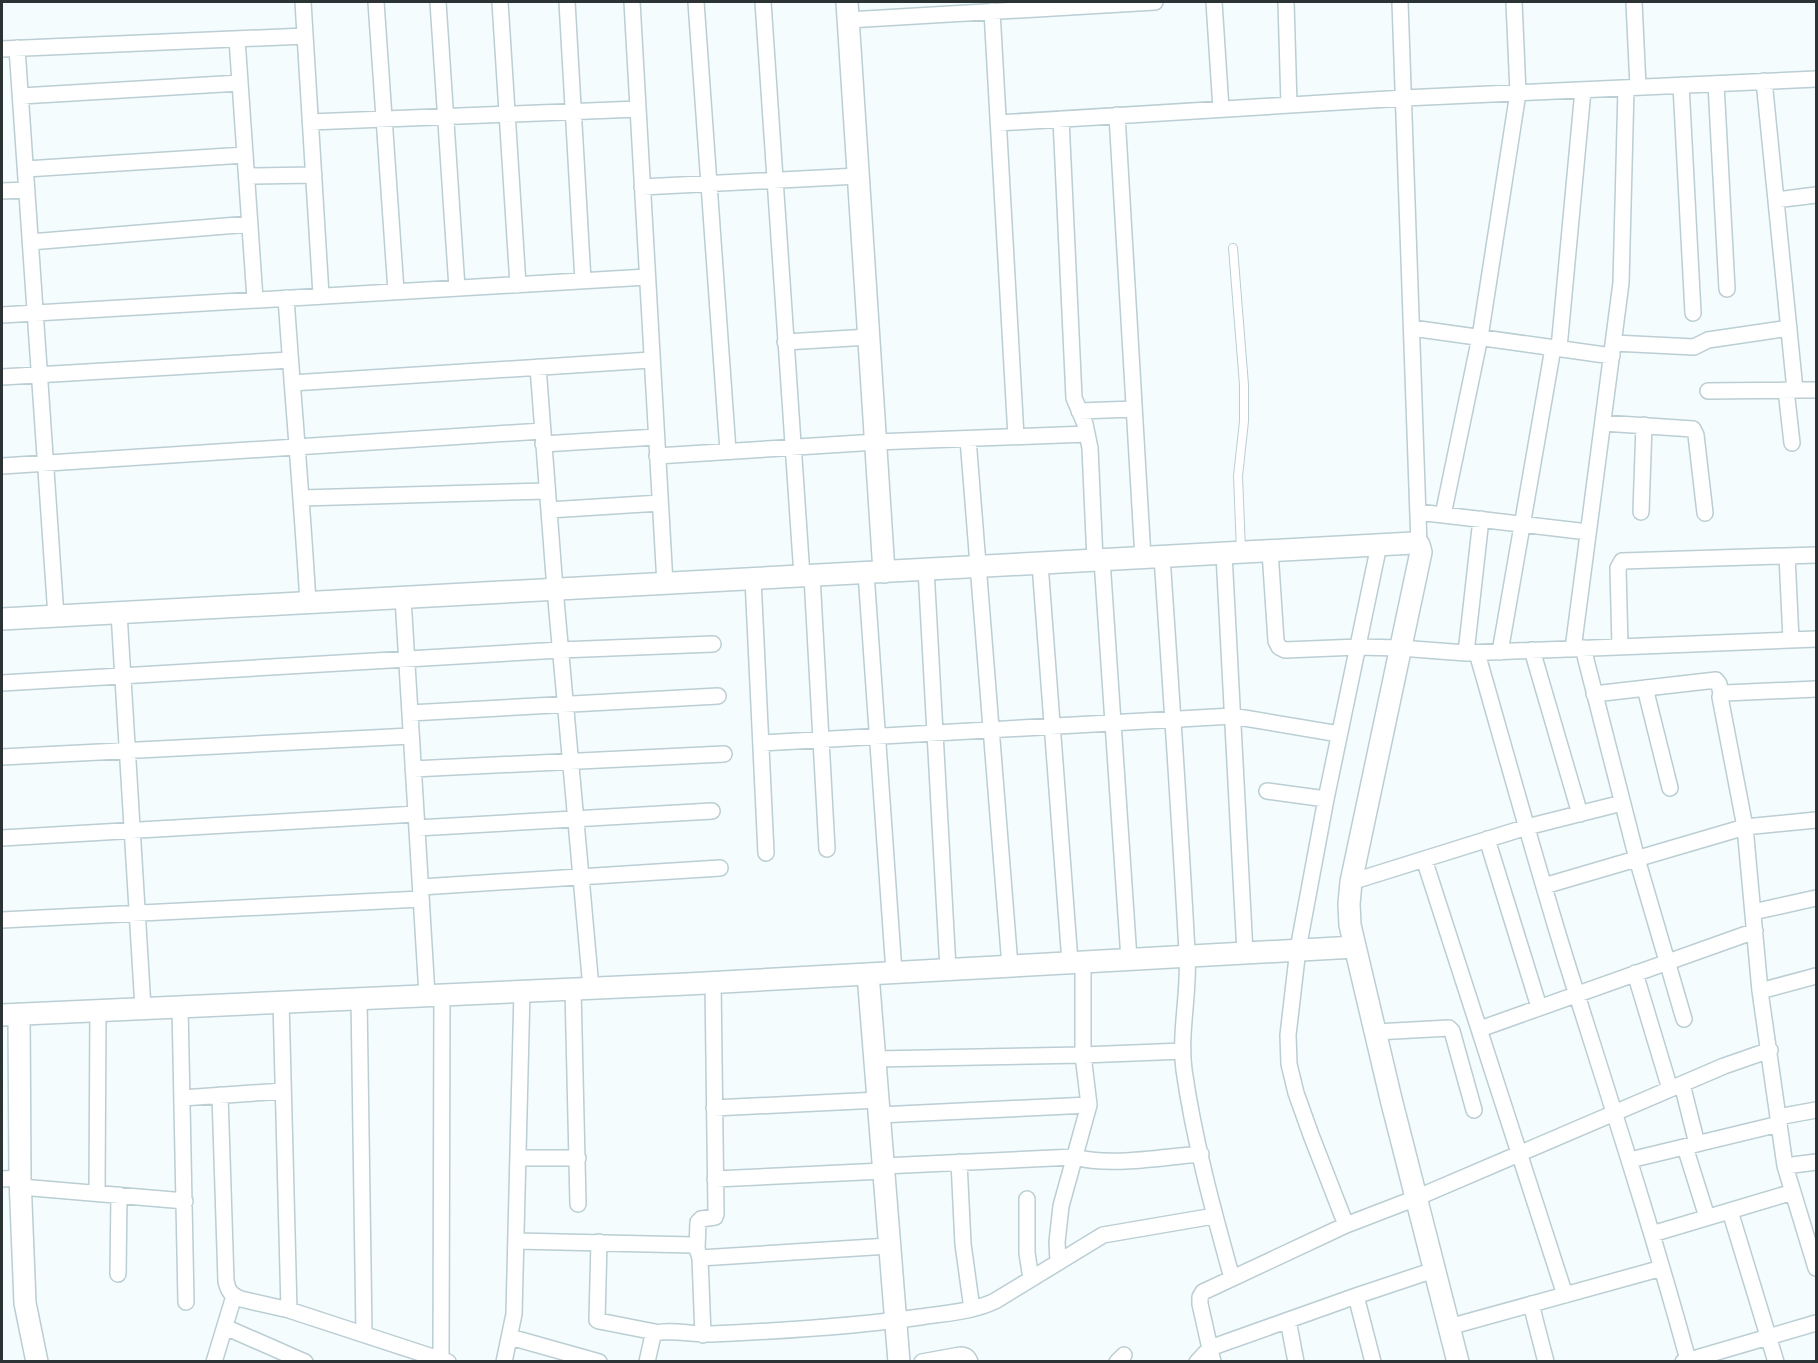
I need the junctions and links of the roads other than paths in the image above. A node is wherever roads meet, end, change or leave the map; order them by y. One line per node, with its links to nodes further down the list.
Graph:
1 (303, 2): 20 (street)
2 (376, 2): 41 (street)
3 (438, 2): 40 (street)
4 (500, 2): 38 (street)
5 (567, 2): 37 (street)
6 (632, 2): 35 (street)
7 (696, 2): 51 (street)
8 (763, 2): 50 (street)
9 (1155, 2): 15 (street)
10 (1214, 2): 36 (street)
11 (1286, 2): 34 (street)
12 (1400, 2): 33 (street)
13 (1515, 2): 31 (street)
14 (1634, 2): 29 (street)
15 (1104, 3): 16 (street)
16 (1027, 5): 19 (street)
17 (958, 7): 18 (street); 19 (street)
18 (848, 11): 49 (street)
19 (992, 11): 44 (street)
20 (305, 36): 21 (street); 43 (street)
21 (237, 39): 22 (street); 26 (street)
22 (17, 48): 23 (street); 32 (street)
23 (2, 49)
24 (1816, 79): 25 (street)
25 (1764, 81): 27 (street); 56 (street)
26 (240, 83): 32 (street); 45 (street)
27 (1716, 84): 28 (street); 64 (street)
28 (1681, 85): 29 (street); 70 (street)
29 (1632, 88): 30 (street); 78 (street)
30 (1583, 90): 31 (street); 77 (street)
31 (1518, 93): 33 (street); 75 (street)
32 (21, 96): 46 (street)
33 (1404, 98): 34 (street); 72 (street)
34 (1289, 105): 36 (street)
35 (638, 109): 37 (street); 52 (street)
36 (1221, 109): 39 (street)
37 (573, 112): 38 (street); 61 (street)
38 (508, 114): 40 (street); 62 (street)
39 (1117, 116): 42 (street); 88 (street)
40 (445, 117): 41 (street); 63 (street)
41 (384, 119): 43 (street); 65 (street)
42 (1061, 119): 44 (street); 89 (street)
43 (310, 122): 47 (street)
44 (998, 123): 95 (street)
45 (245, 155): 46 (street); 48 (street)
46 (26, 169): 53 (street)
47 (314, 175): 48 (street); 66 (street)
48 (247, 176): 57 (street)
49 (858, 176): 50 (street); 74 (street)
50 (775, 180): 51 (street); 76 (street)
51 (709, 184): 52 (street); 101 (street)
52 (642, 187): 60 (street)
53 (27, 190): 54 (street); 58 (street)
54 (2, 191)
55 (1816, 195): 56 (street)
56 (1776, 200): 73 (street)
57 (250, 224): 58 (street); 68 (street)
58 (30, 242): 69 (street)
59 (1233, 248): 119 (lane)
60 (647, 278): 61 (street); 80 (street)
61 (583, 281): 62 (street)
62 (518, 285): 63 (street)
63 (457, 288): 65 (street)
64 (1727, 289)
65 (396, 291): 66 (street)
66 (321, 296): 67 (street)
67 (286, 298): 68 (street); 79 (street)
68 (255, 299): 69 (street)
69 (35, 313): 71 (street); 82 (street)
70 (1693, 313)
71 (2, 315)
72 (1412, 328): 75 (street); 109 (street)
73 (1789, 328): 78 (street); 85 (street)
74 (869, 337): 76 (street); 97 (street)
75 (1480, 337): 77 (street); 112 (street)
76 (785, 342): 100 (street)
77 (1556, 348): 78 (street); 114 (street)
78 (1613, 350): 90 (street)
79 (290, 360): 82 (street); 84 (street)
80 (651, 360): 81 (street); 94 (street)
81 (538, 367): 84 (street); 93 (street)
82 (40, 375): 83 (street); 103 (street)
83 (2, 377)
84 (292, 383): 99 (street)
85 (1791, 390): 86 (street); 87 (street); 98 (street)
86 (1816, 390)
87 (1708, 391)
88 (1134, 409): 89 (street); 122 (street)
89 (1078, 411): 92 (street)
90 (1603, 423): 91 (street); 115 (street)
91 (1644, 425): 110 (street); 111 (street)
92 (1088, 434): 95 (street); 123 (street)
93 (543, 437): 94 (street); 99 (street); 105 (street)
94 (656, 437): 102 (street)
95 (1016, 437): 96 (street)
96 (968, 439): 97 (street); 125 (street)
97 (876, 442): 100 (street); 127 (street)
98 (1792, 443)
99 (296, 447): 103 (street); 106 (street)
100 (792, 447): 101 (street); 128 (street)
101 (728, 452): 102 (street)
102 (657, 456): 107 (street)
103 (46, 463): 104 (street); 135 (street)
104 (2, 466)
105 (547, 491): 106 (street); 108 (street)
106 (302, 498): 133 (street)
107 (660, 503): 108 (street); 130 (street)
108 (549, 510): 131 (street)
109 (1418, 512): 112 (street); 117 (street)
110 (1641, 512)
111 (1705, 513)
112 (1443, 515): 113 (street)
113 (1481, 519): 114 (street); 147 (street)
114 (1522, 524): 115 (street); 146 (street)
115 (1588, 532): 143 (street)
116 (1379, 545): 117 (street); 118 (street); 140 (street)
117 (1419, 545): 142 (street)
118 (1270, 551): 119 (street); 140 (street)
119 (1233, 553): 122 (street); 158 (street)
120 (1816, 555): 121 (street)
121 (1787, 556): 138 (street); 141 (street)
122 (1152, 557): 123 (street); 159 (street)
123 (1099, 560): 124 (street); 160 (street)
124 (1040, 564): 125 (street); 161 (street)
125 (978, 567): 126 (street); 162 (street)
126 (926, 569): 127 (street); 163 (street)
127 (875, 572): 128 (street); 166 (street)
128 (807, 576): 129 (street); 167 (street)
129 (753, 579): 130 (street); 168 (street)
130 (665, 584): 131 (street)
131 (555, 590): 132 (street); 144 (street)
132 (403, 598): 133 (street); 148 (street)
133 (308, 603): 134 (street)
134 (119, 613): 135 (street); 149 (street)
135 (56, 616): 136 (street)
136 (2, 619)
137 (1816, 639): 138 (street)
138 (1791, 640): 141 (street)
139 (713, 644): 144 (street)
140 (1358, 647): 142 (street); 164 (street)
141 (1620, 647): 143 (street)
142 (1400, 648): 147 (street); 194 (street)
143 (1578, 649): 145 (street); 153 (street)
144 (560, 650): 148 (street); 156 (street)
145 (1532, 650): 146 (street); 179 (street)
146 (1500, 652): 147 (street)
147 (1471, 653): 183 (street)
148 (406, 659): 149 (street); 157 (street)
149 (123, 676): 150 (street); 169 (street)
150 (2, 683)
151 (1645, 688): 153 (street); 154 (street); 174 (street)
152 (1816, 689): 154 (street)
153 (1594, 694): 177 (street)
154 (1721, 694): 184 (street)
155 (718, 696): 156 (street)
156 (565, 705): 157 (street); 172 (street)
157 (410, 713): 165 (street)
158 (1232, 716): 159 (street); 164 (street); 204 (street)
159 (1173, 720): 160 (street); 205 (street)
160 (1112, 724): 161 (street); 206 (street)
161 (1052, 727): 162 (street); 207 (street)
162 (991, 731): 163 (street); 209 (street)
163 (935, 734): 166 (street); 210 (street)
164 (1340, 734): 176 (street)
165 (411, 736): 169 (street); 173 (street)
166 (878, 738): 167 (street); 211 (street)
167 (821, 741): 168 (street); 188 (street)
168 (761, 743): 189 (street)
169 (128, 751): 171 (street); 185 (street)
170 (724, 754): 172 (street)
171 (2, 758)
172 (571, 762): 173 (street); 180 (street)
173 (413, 769): 182 (street)
174 (1670, 788)
175 (1267, 791): 176 (street)
176 (1326, 799): 203 (street)
177 (1622, 803): 179 (street); 191 (street)
178 (712, 811): 180 (street)
179 (1581, 814): 183 (street)
180 (576, 819): 182 (street); 193 (street)
181 (1816, 820): 184 (street)
182 (416, 821): 185 (street); 196 (street)
183 (1527, 827): 187 (street); 195 (street)
184 (1745, 827): 191 (street); 198 (street)
185 (133, 831): 186 (street); 199 (street)
186 (2, 838)
187 (1487, 839): 190 (street); 224 (street)
188 (827, 849)
189 (766, 853)
190 (1424, 859): 194 (street); 229 (street)
191 (1636, 859): 195 (street); 208 (street)
192 (720, 868): 193 (street)
193 (581, 877): 196 (street); 216 (street)
194 (1351, 882): 202 (street)
195 (1544, 886): 219 (street)
196 (421, 893): 199 (street); 220 (street)
197 (1816, 898): 198 (street)
198 (1753, 912): 201 (street)
199 (138, 913): 200 (street); 225 (street)
200 (2, 920)
201 (1755, 931): 208 (street); 218 (street)
202 (1355, 947): 203 (street); 230 (street)
203 (1298, 949): 204 (street); 269 (street)
204 (1245, 953): 205 (street)
205 (1188, 956): 206 (street); 232 (street)
206 (1129, 959): 207 (street)
207 (1077, 962): 209 (street); 233 (street)
208 (1666, 962): 212 (street); 228 (street)
209 (1010, 966): 210 (street)
210 (948, 969): 211 (street)
211 (894, 972): 213 (street)
212 (1635, 973): 219 (street); 235 (street)
213 (868, 974): 215 (street); 234 (street)
214 (1816, 976): 218 (street)
215 (713, 982): 216 (street); 241 (street)
216 (582, 988): 217 (street); 251 (street)
217 (522, 991): 220 (street); 250 (street)
218 (1760, 991): 231 (street)
219 (1577, 994): 224 (street); 244 (street)
220 (435, 995): 221 (street); 303 (street)
221 (359, 998): 222 (street); 296 (street)
222 (281, 1002): 223 (street); 236 (street)
223 (180, 1006): 225 (street); 238 (street)
224 (1539, 1007): 229 (street)
225 (143, 1008): 226 (street)
226 (98, 1010): 227 (street); 260 (street)
227 (10, 1014): 258 (street)
228 (1684, 1019)
229 (1480, 1029): 247 (street)
230 (1376, 1032): 242 (street); 262 (street)
231 (1770, 1050): 235 (street); 245 (street)
232 (1183, 1051): 233 (street); 248 (street)
233 (1083, 1055): 234 (street); 239 (street)
234 (875, 1059): 240 (street)
235 (1676, 1086): 244 (street); 246 (street)
236 (283, 1091): 237 (street); 288 (street)
237 (220, 1095): 238 (street); 284 (street)
238 (182, 1098): 264 (street)
239 (1089, 1105): 240 (street); 249 (street)
240 (879, 1107): 241 (street); 256 (street)
241 (714, 1108): 257 (street)
242 (1474, 1110)
243 (1816, 1110): 245 (street)
244 (1615, 1112): 247 (street); 252 (street)
245 (1779, 1121): 246 (street); 255 (street)
246 (1691, 1145): 252 (street); 268 (street)
247 (1520, 1152): 262 (street); 283 (street)
248 (1201, 1154): 249 (street); 267 (street)
249 (1074, 1157): 253 (street); 276 (street)
250 (518, 1158): 251 (street); 271 (street)
251 (578, 1158): 265 (street)
252 (1630, 1160): 270 (street)
253 (960, 1162): 256 (street); 289 (street)
254 (1816, 1162): 255 (street)
255 (1785, 1166): 259 (street)
256 (883, 1168): 257 (street); 274 (street)
257 (715, 1179): 275 (street)
258 (14, 1181): 260 (street); 305 (street)
259 (1793, 1191): 266 (street); 273 (street)
260 (97, 1193): 261 (street)
261 (119, 1195): 264 (street); 280 (street)
262 (1416, 1198): 269 (street); 279 (street)
263 (1027, 1199): 282 (street)
264 (185, 1201): 286 (street)
265 (578, 1204)
266 (1730, 1210): 268 (street); 298 (street)
267 (1214, 1216): 276 (street); 281 (street)
268 (1707, 1217): 270 (street)
269 (1346, 1225): 281 (street)
270 (1652, 1234): 277 (street)
271 (516, 1241): 272 (street); 299 (street)
272 (599, 1242): 275 (street); 295 (street)
273 (1813, 1244): 278 (street)
274 (889, 1246): 275 (street); 291 (street)
275 (699, 1254): 297 (street)
276 (1058, 1262): 282 (street)
277 (1662, 1268): 283 (street); 304 (street)
278 (1816, 1268)
279 (1434, 1270): 285 (street); 294 (street)
280 (118, 1274)
281 (1232, 1278): 300 (street)
282 (1031, 1279): 289 (street)
283 (1565, 1295): 287 (street)
284 (234, 1296): 288 (street); 293 (street)
285 (1356, 1296): 290 (street); 316 (street)
286 (186, 1302)
287 (1531, 1305): 294 (street); 318 (street)
288 (290, 1310): 296 (street)
289 (972, 1310): 291 (street)
290 (1288, 1320): 300 (street); 315 (street)
291 (895, 1321): 297 (street); 311 (street)
292 (1816, 1323): 298 (street)
293 (225, 1327): 306 (street); 307 (street)
294 (1449, 1328): 317 (street)
295 (656, 1332): 297 (street); 310 (street)
296 (364, 1334): 303 (street)
297 (703, 1335)
298 (1769, 1336): 302 (street); 319 (street)
299 (510, 1337): 301 (street); 308 (street)
300 (1212, 1355): 314 (street)
301 (555, 1356): 309 (street)
302 (1716, 1357): 304 (street)
303 (445, 1360)
304 (1685, 1361)
305 (37, 1362)
306 (214, 1362)
307 (305, 1362)
308 (504, 1362)
309 (599, 1362)
310 (647, 1362)
311 (899, 1362)
312 (922, 1362): 313 (street)
313 (970, 1362)
314 (1197, 1362)
315 (1296, 1362)
316 (1373, 1362)
317 (1458, 1362)
318 (1546, 1362)
319 (1776, 1362)

